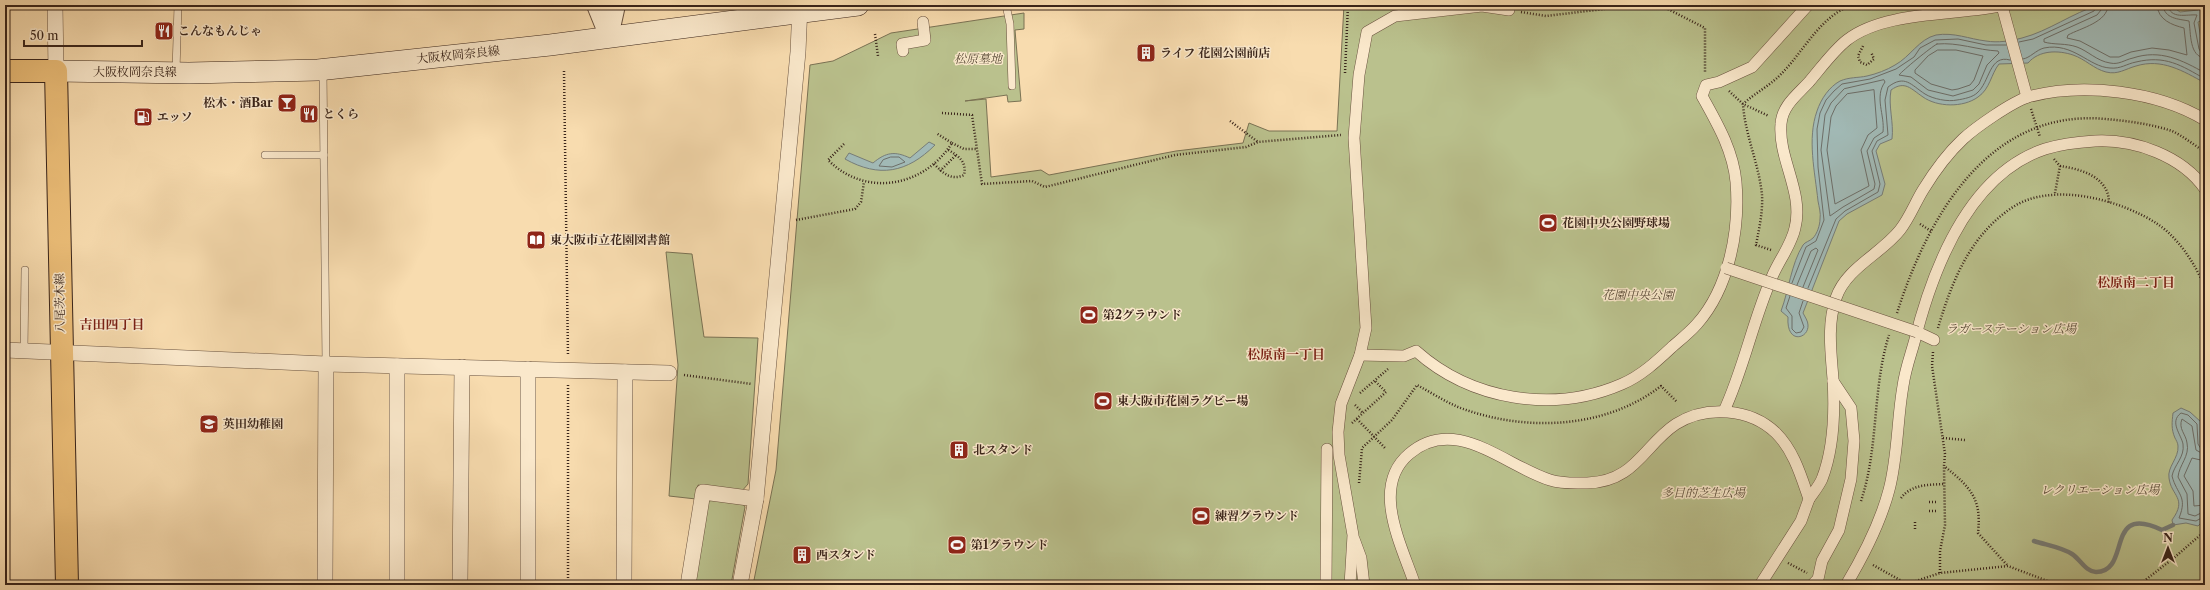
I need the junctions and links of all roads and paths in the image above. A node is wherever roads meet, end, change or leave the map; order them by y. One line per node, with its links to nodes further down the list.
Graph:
1 (55, 5): 24 (street)
2 (178, 5): 25 (lane)
3 (596, 5): 17 (street)
4 (616, 5): 17 (street)
5 (858, 5): 12 (main road, 大阪枚岡奈良線)
6 (1006, 5): 29 (lane)
7 (1348, 5): 26 (path)
8 (1637, 5): 13 (path)
9 (1660, 5): 28 (path)
10 (1808, 5): 27 (street)
11 (2004, 5): 15 (street); 30 (street)
12 (800, 9): 17 (main road, 大阪枚岡奈良線); 79 (street)
13 (1509, 10): 68 (street)
14 (923, 22): 18 (street)
15 (1861, 31): 19 (path); 34 (street)
16 (876, 34): 20 (path)
17 (609, 37): 21 (main road, 大阪枚岡奈良線)
18 (903, 51)
19 (1871, 52)
20 (878, 56)
21 (323, 69): 25 (main road, 大阪枚岡奈良線); 48 (lane)
22 (5, 71): 24 (main road)
23 (564, 71): 74 (path)
24 (56, 72): 25 (main road, 大阪枚岡奈良線); 67 (main road, 八尾茨木線)
25 (176, 72)
26 (1344, 74)
27 (1718, 82): 28 (street); 34 (path)
28 (1706, 85): 58 (street)
29 (1012, 86)
30 (2027, 97): 32 (street); 36 (path); 78 (street)
31 (942, 113): 44 (path)
32 (2205, 120)
33 (1230, 121): 39 (path)
34 (1781, 122): 82 (street)
35 (1342, 127): 38 (path)
36 (2037, 127): 45 (path); 46 (path); 61 (path)
37 (936, 133): 40 (path)
38 (1341, 135): 39 (path); 41 (path)
39 (1258, 142): 44 (path)
40 (952, 143): 43 (path); 44 (path)
41 (1342, 143)
42 (844, 144): 53 (path)
43 (947, 149): 49 (path); 50 (path)
44 (977, 149)
45 (2044, 149): 51 (path); 54 (street); 62 (street)
46 (2205, 152)
47 (265, 155): 48 (lane)
48 (324, 155): 70 (lane)
49 (956, 155): 52 (path); 52 (path)
50 (934, 164): 52 (path); 53 (path)
51 (2060, 166): 55 (path); 56 (path)
52 (940, 171)
53 (864, 182): 57 (path)
54 (2205, 189)
55 (2055, 193): 56 (path); 64 (path)
56 (2109, 203): 60 (path)
57 (792, 220)
58 (1726, 268): 62 (street, bridge); 69 (street)
59 (25, 270): 66 (lane)
60 (2205, 288)
61 (1894, 320)
62 (1916, 332): 64 (street); 106 (street)
63 (1890, 333): 99 (path)
64 (1934, 340): 87 (path)
65 (5, 350): 66 (street)
66 (24, 351): 67 (street)
67 (61, 352): 70 (street); 111 (main road, 八尾茨木線)
68 (1360, 355): 69 (street); 80 (street)
69 (1404, 356): 77 (path)
70 (326, 364): 71 (street); 112 (street)
71 (397, 366): 72 (street); 113 (street)
72 (462, 367): 73 (street); 114 (street)
73 (528, 369): 74 (street); 115 (street)
74 (568, 370): 75 (street); 116 (path)
75 (625, 372): 76 (street); 117 (street)
76 (669, 373): 79 (path)
77 (1374, 380): 80 (path); 83 (path)
78 (1833, 381): 95 (street); 109 (street)
79 (767, 386): 94 (street)
80 (1346, 402): 83 (path); 85 (street)
81 (1678, 402): 86 (path)
82 (1724, 411): 95 (street); 123 (street)
83 (1363, 413): 84 (path)
84 (1357, 419): 85 (path); 86 (path)
85 (1338, 432): 105 (street)
86 (1374, 437): 90 (path); 93 (path)
87 (1943, 438): 88 (path); 91 (path)
88 (1965, 440)
89 (1327, 449): 120 (street)
90 (1386, 449)
91 (1944, 466): 92 (path); 107 (path)
92 (1944, 484): 98 (path); 108 (path)
93 (1358, 488)
94 (756, 499): 118 (street); 119 (street)
95 (1809, 499): 124 (street)
96 (1929, 502): 97 (path)
97 (1937, 502)
98 (1898, 503)
99 (1858, 509)
100 (1929, 511): 101 (path)
101 (1937, 511)
102 (1915, 522): 104 (path)
103 (2205, 530): 127 (path)
104 (1915, 531)
105 (1353, 535): 121 (street); 122 (street)
106 (1863, 557): 110 (path); 125 (street)
107 (2008, 566): 108 (path); 126 (path)
108 (1940, 573): 110 (path)
109 (1816, 583)
110 (1907, 584)
111 (67, 585)
112 (325, 585)
113 (397, 585)
114 (460, 585)
115 (528, 585)
116 (568, 585)
117 (624, 585)
118 (688, 585)
119 (740, 585)
120 (1326, 585)
121 (1350, 585)
122 (1364, 585)
123 (1415, 585)
124 (1760, 585)
125 (1846, 585)
126 (2058, 585)
127 (2139, 585)

